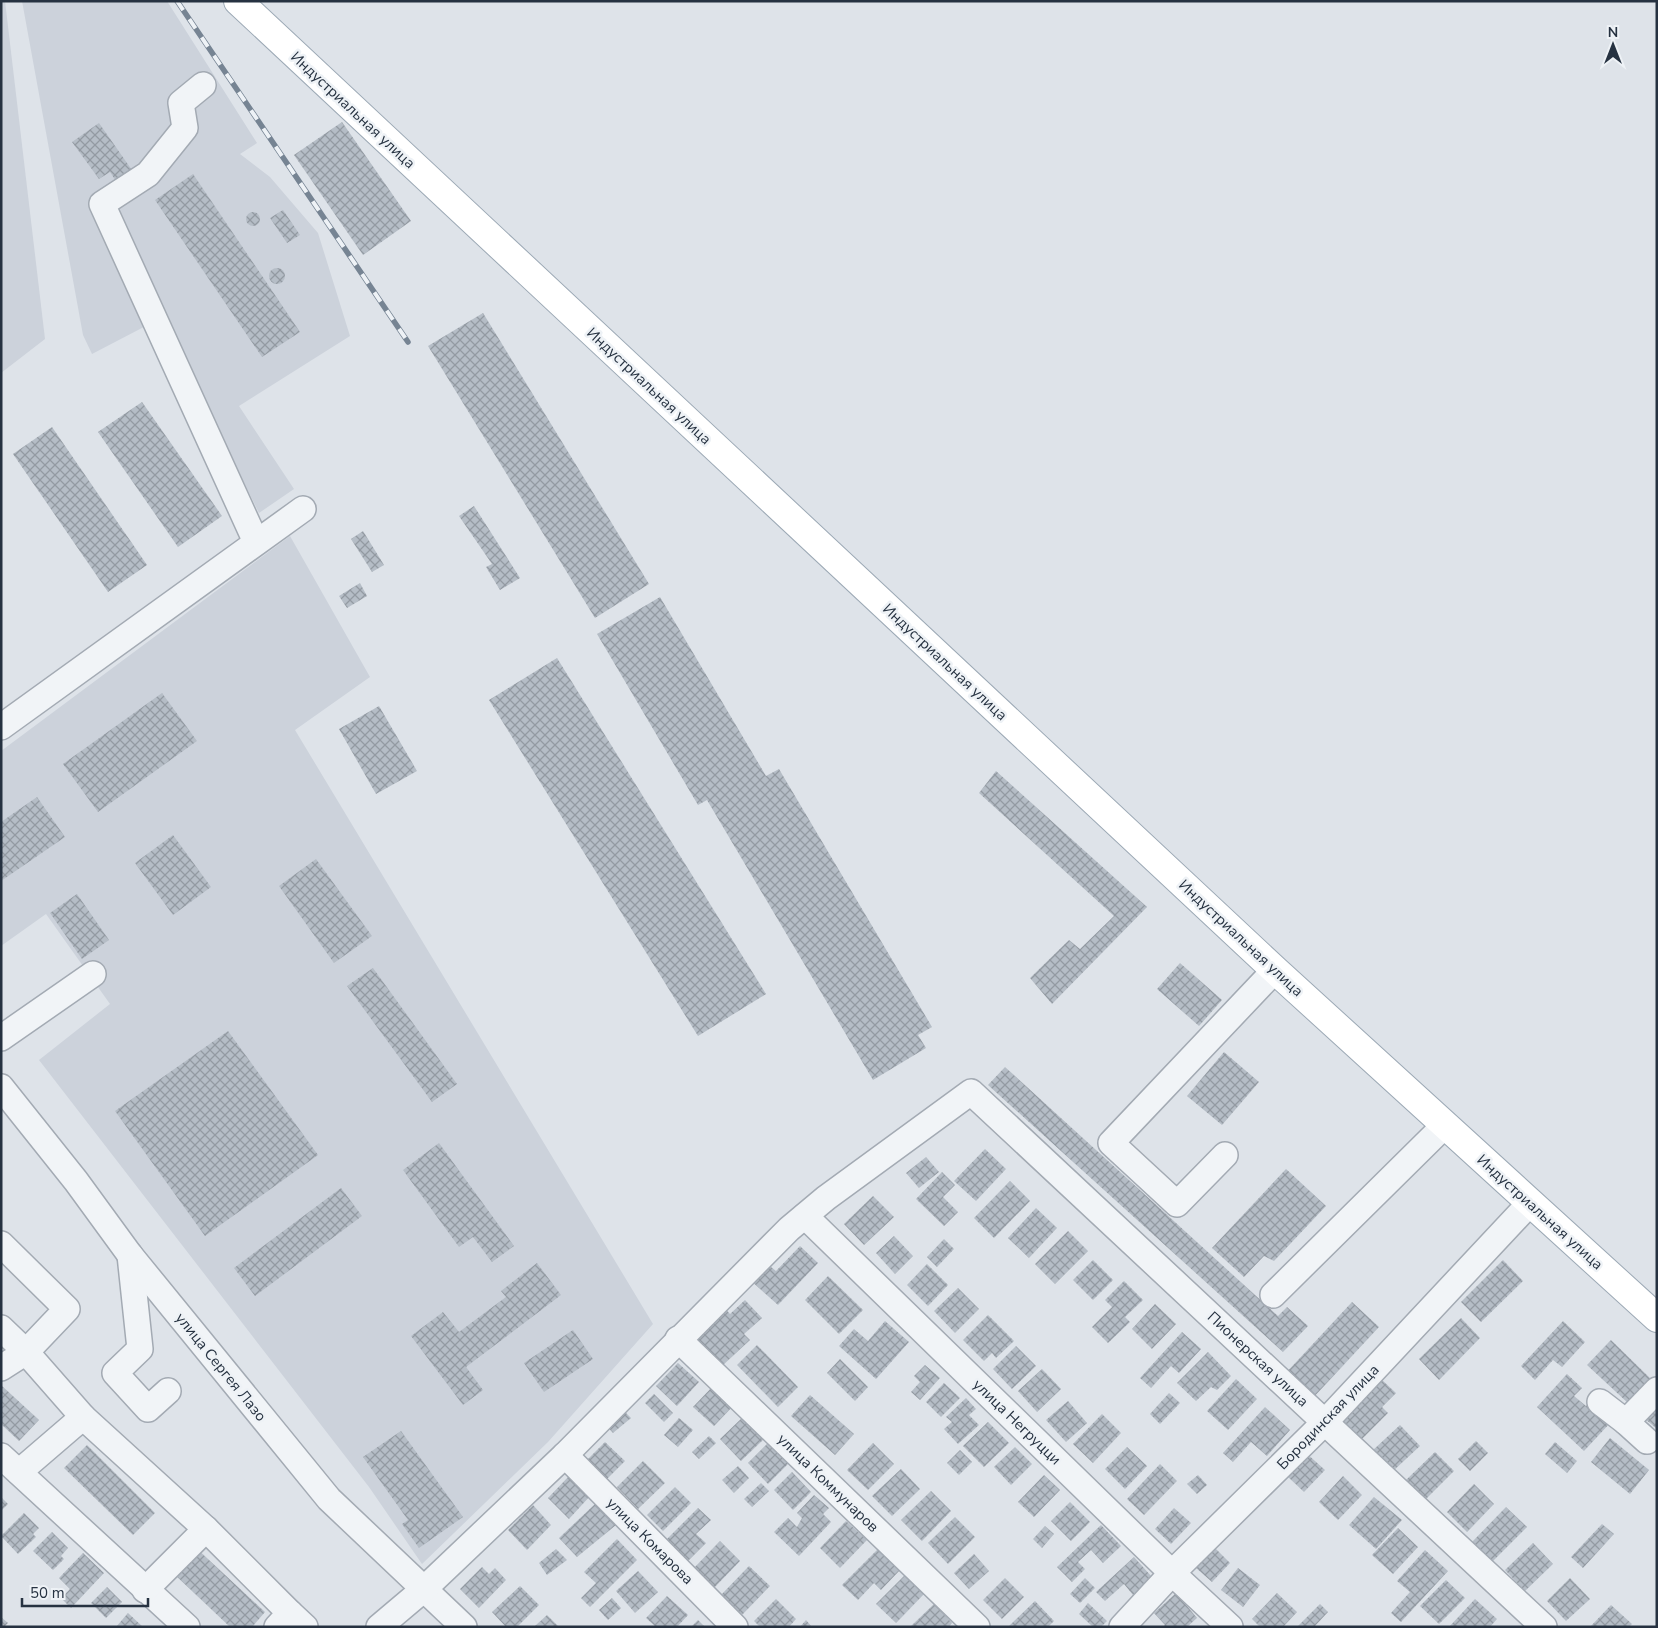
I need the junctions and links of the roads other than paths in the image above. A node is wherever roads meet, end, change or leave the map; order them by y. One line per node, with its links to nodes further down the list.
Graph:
1 (238, 1): 6 (main road, Индустриальная улица)
2 (203, 85): 4 (street)
3 (303, 509): 4 (street)
4 (256, 542): 5 (street)
5 (1, 727)
6 (1275, 970): 10 (main road, Индустриальная улица); 11 (street)
7 (93, 974): 8 (street)
8 (1, 1038)
9 (1, 1087): 15 (street, улица Сергея Лазо)
10 (1445, 1125): 12 (main road, Индустриальная улица); 16 (street)
11 (1225, 1154)
12 (1530, 1203): 17 (main road, Индустриальная улица); 26 (street, Бородинская улица)
13 (806, 1216): 19 (street); 26 (street, Пионерская улица); 32 (street, улица Негруцци)
14 (1, 1244): 20 (street)
15 (130, 1255): 22 (street); 33 (street, улица Сергея Лазо)
16 (1273, 1295)
17 (1657, 1318)
18 (1, 1328): 20 (street)
19 (678, 1339): 29 (street); 40 (street, улица Коммунаров)
20 (26, 1352): 21 (street); 25 (street)
21 (1, 1368)
22 (168, 1390)
23 (1657, 1390): 27 (street)
24 (1600, 1402): 27 (street)
25 (83, 1417): 30 (street); 31 (street)
26 (1326, 1421): 32 (street, Бородинская улица); 43 (street, Пионерская улица)
27 (1626, 1422): 28 (street)
28 (1647, 1441)
29 (565, 1455): 33 (street); 39 (street, улица Комарова)
30 (10, 1464): 34 (street)
31 (206, 1529): 34 (street); 35 (street)
32 (1172, 1572): 41 (street, Бородинская улица); 42 (street, улица Негруцци)
33 (424, 1589): 37 (street); 38 (street, улица Сергея Лазо)
34 (146, 1590): 36 (street)
35 (291, 1622)
36 (188, 1627)
37 (379, 1627)
38 (464, 1627)
39 (735, 1627)
40 (977, 1627)
41 (1122, 1627)
42 (1230, 1627)
43 (1544, 1627)

